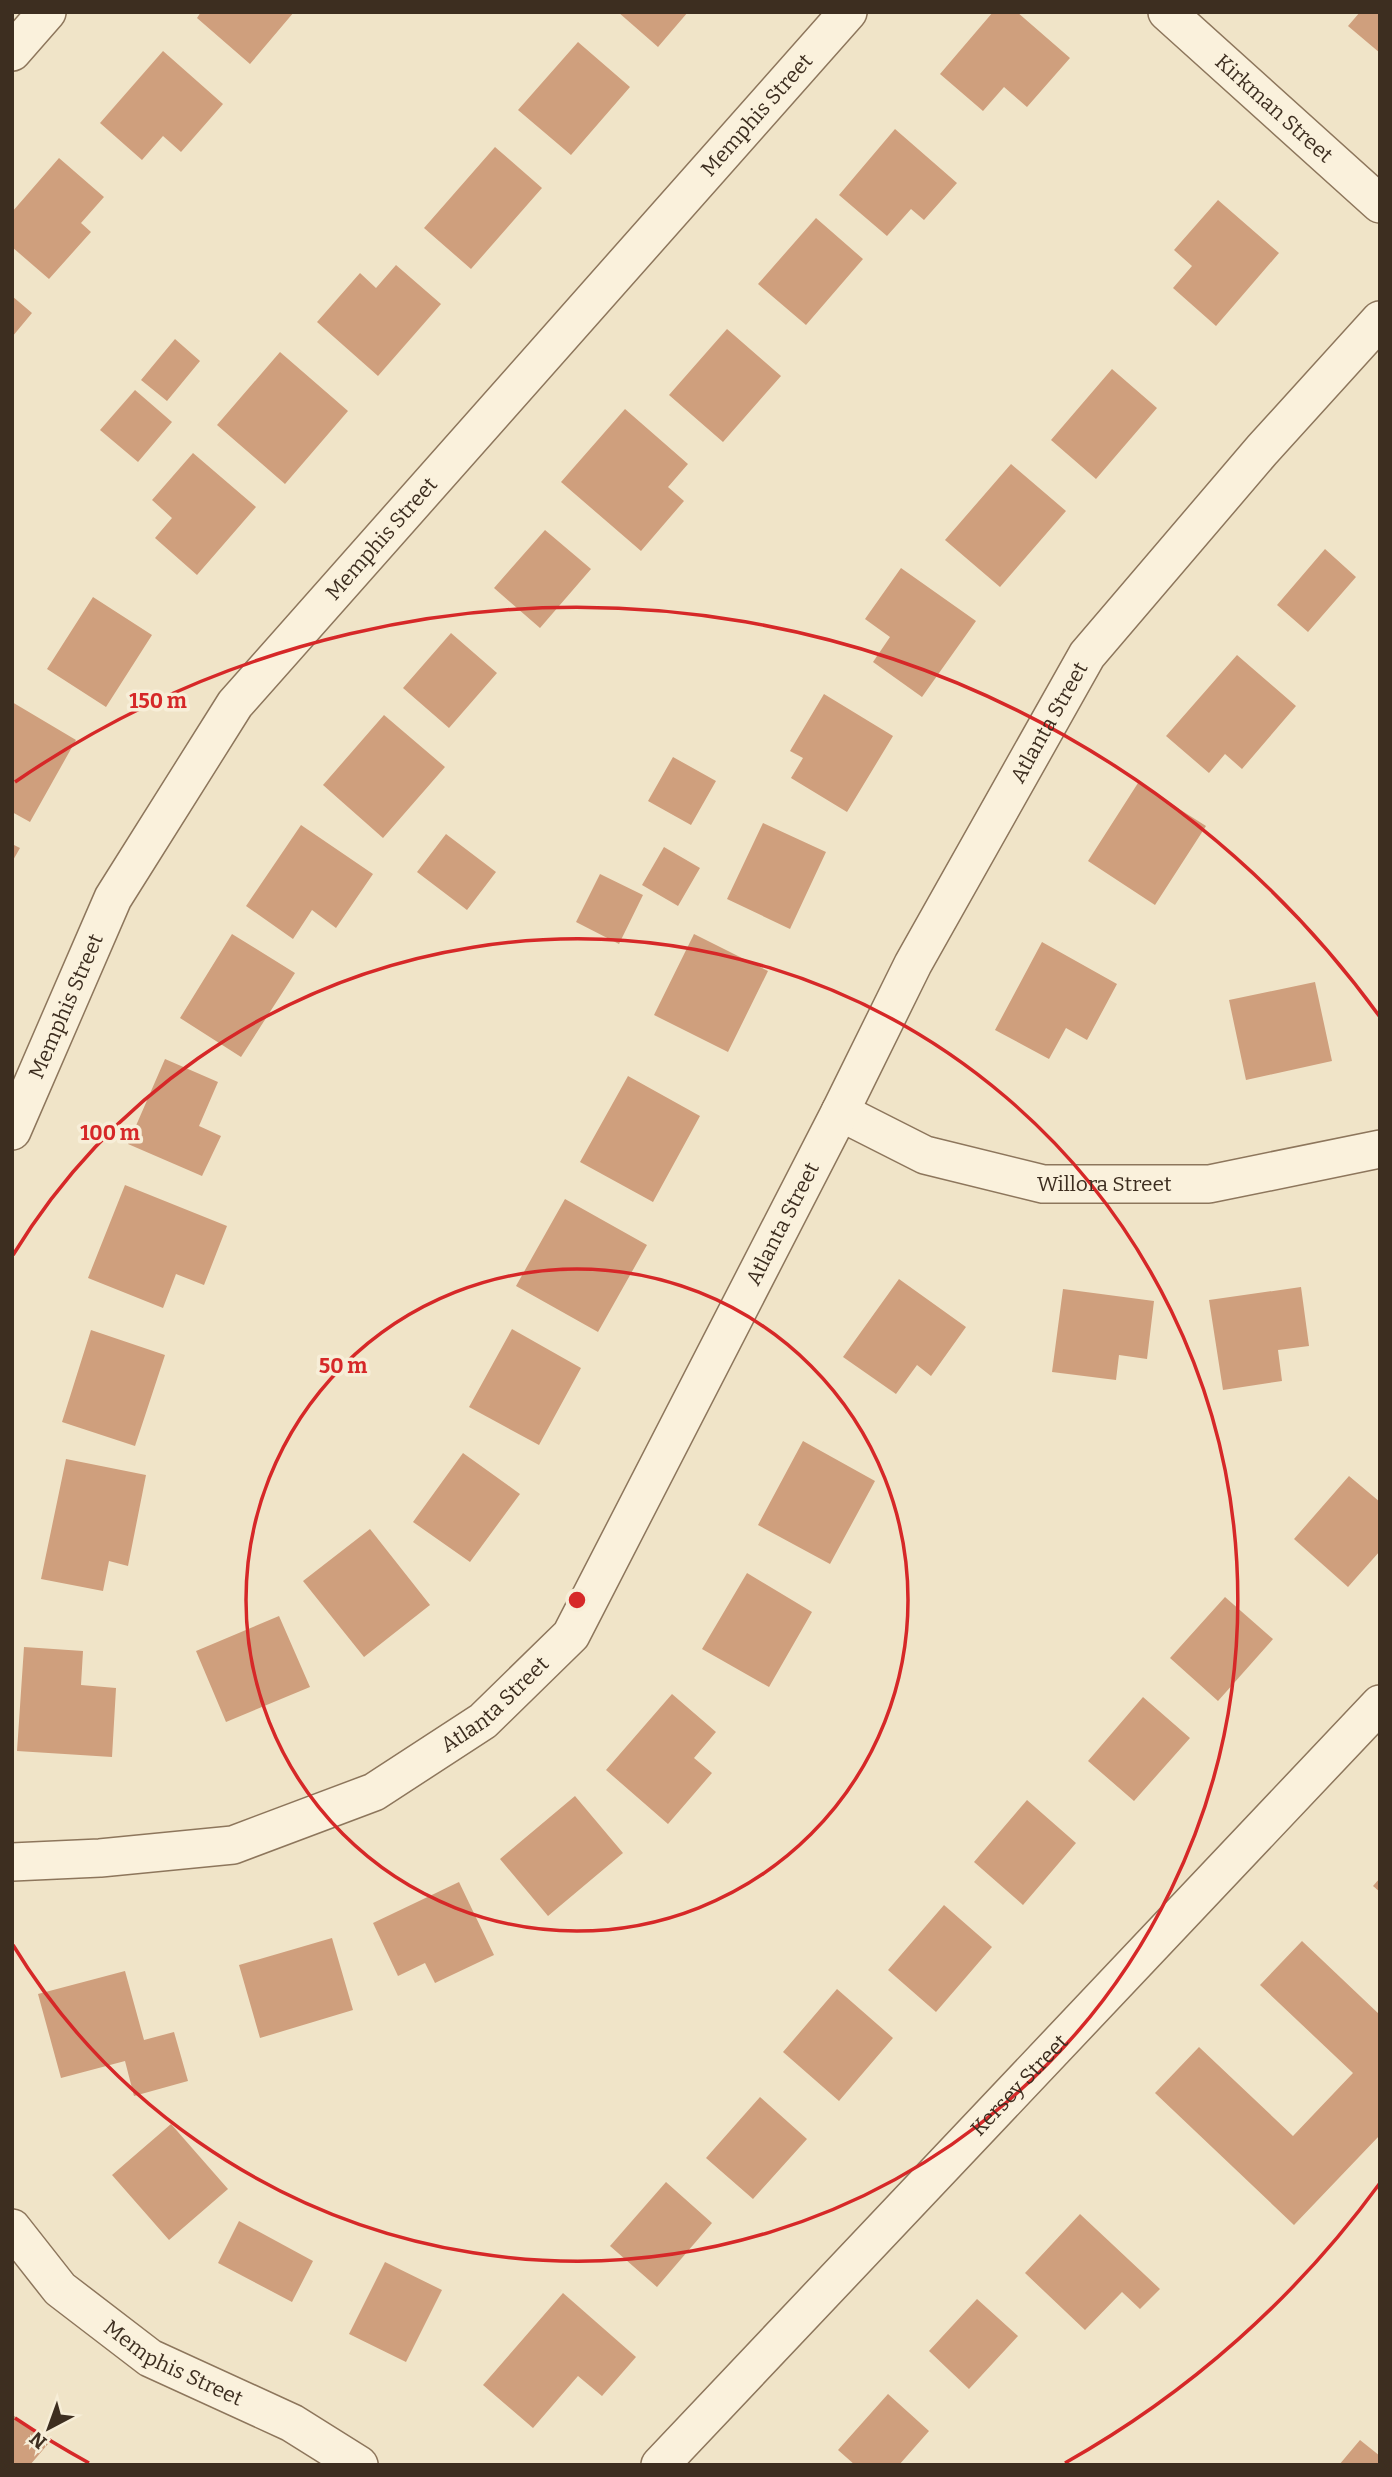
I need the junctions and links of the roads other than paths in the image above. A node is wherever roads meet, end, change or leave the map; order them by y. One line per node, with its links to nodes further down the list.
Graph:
1 (47, 12): 4 (street)
2 (848, 12): 8 (street, Memphis Street)
3 (1167, 12): 5 (street, Kirkman Street)
4 (12, 52)
5 (1380, 204)
6 (1380, 320): 7 (street, Atlanta Street)
7 (840, 1112): 9 (street, Willora Street); 11 (street, Atlanta Street)
8 (12, 1131)
9 (1380, 1149)
10 (1380, 1704): 14 (street, Kersey Street)
11 (12, 1862)
12 (12, 2228): 13 (street, Memphis Street)
13 (359, 2465)
14 (660, 2465)

